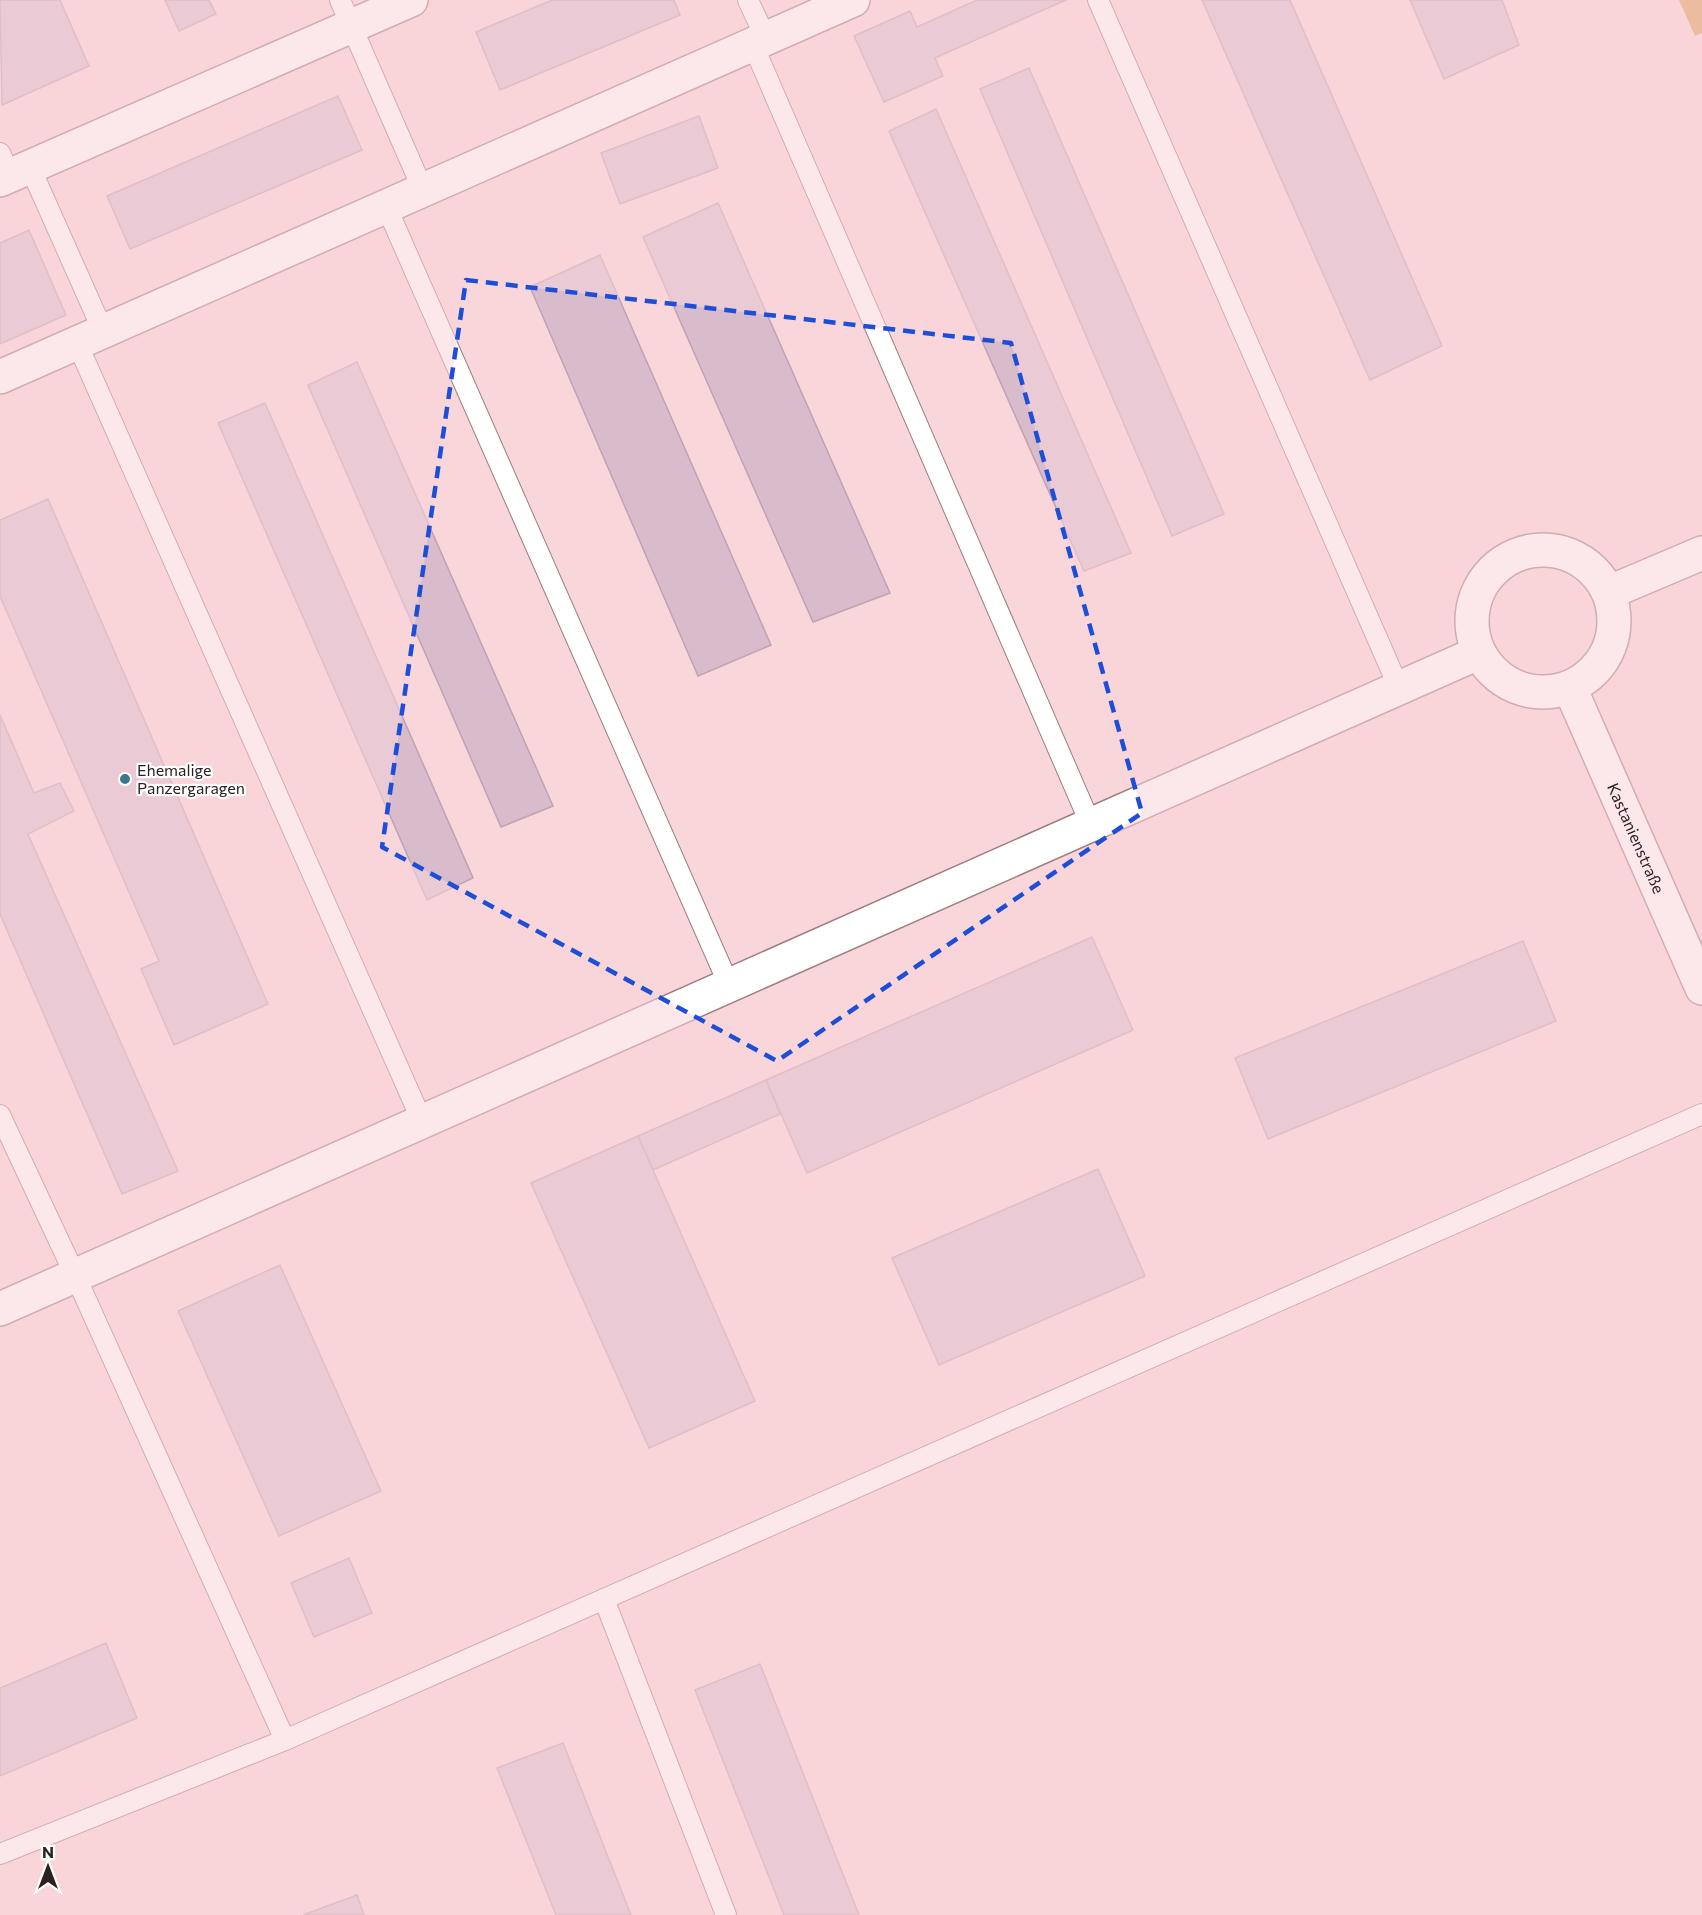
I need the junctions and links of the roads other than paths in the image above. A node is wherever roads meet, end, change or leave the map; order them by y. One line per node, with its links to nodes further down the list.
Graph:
1 (411, 0): 5 (street)
2 (748, 0): 6 (lane)
3 (853, 0): 6 (street)
4 (1098, 0): 15 (lane)
5 (346, 13): 7 (street); 8 (lane)
6 (759, 42): 8 (street); 17 (lane)
7 (10, 169): 10 (lane)
8 (423, 189): 9 (street)
9 (386, 206): 10 (street); 18 (lane)
10 (90, 337): 11 (street); 22 (lane)
11 (0, 376)
12 (1702, 553): 13 (street)
13 (1610, 592): 14 (street); 16 (street)
14 (1478, 653): 15 (street); 16 (street)
15 (1399, 688): 17 (street)
16 (1570, 688): 19 (street, Kastanienstraße)
17 (1091, 825): 18 (street)
18 (729, 985): 22 (street)
19 (1702, 988)
20 (1702, 1114): 25 (lane)
21 (0, 1115): 23 (lane)
22 (422, 1121): 23 (street)
23 (75, 1275): 24 (street); 26 (lane)
24 (0, 1309)
25 (604, 1599): 26 (lane); 28 (lane)
26 (285, 1740): 27 (lane)
27 (0, 1854)
28 (726, 1915)

